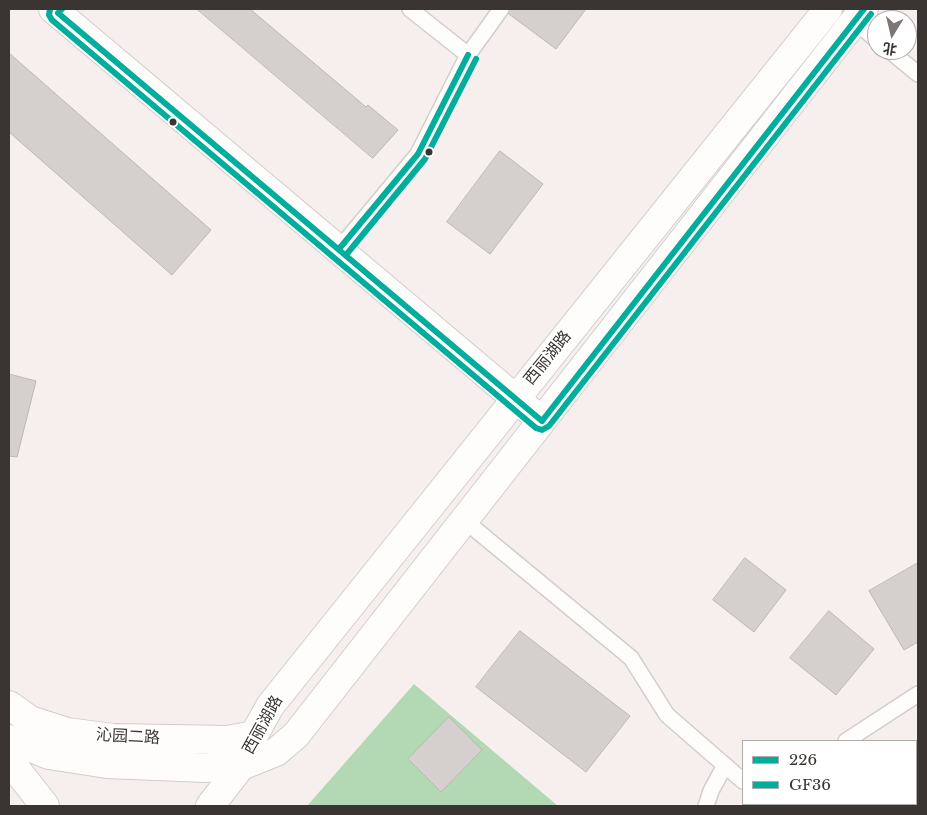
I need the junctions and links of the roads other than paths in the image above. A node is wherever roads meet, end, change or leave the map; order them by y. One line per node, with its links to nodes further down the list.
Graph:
1 (410, 9): 7 (lane)
2 (501, 9): 7 (lane)
3 (828, 9): 11 (street, 西丽湖路)
4 (58, 10): 10 (street)
5 (859, 15): 6 (lane); 12 (street, 西丽湖路)
6 (867, 26)
7 (468, 55): 10 (lane)
8 (901, 60): 9 (lane)
9 (918, 74)
10 (338, 249): 11 (street)
11 (515, 399): 12 (street); 16 (street, 西丽湖路)
12 (542, 421): 13 (street, 西丽湖路)
13 (464, 520): 20 (lane); 21 (street, 西丽湖路)
14 (918, 694): 18 (lane)
15 (9, 705): 16 (street, 沁园二路)
16 (254, 735): 21 (street, 西丽湖路)
17 (9, 740): 21 (street, 沁园二路)
18 (848, 740)
19 (9, 760): 23 (street)
20 (725, 765): 22 (lane); 25 (lane)
21 (241, 766): 24 (street)
22 (742, 780)
23 (45, 806)
24 (210, 806)
25 (706, 806)

